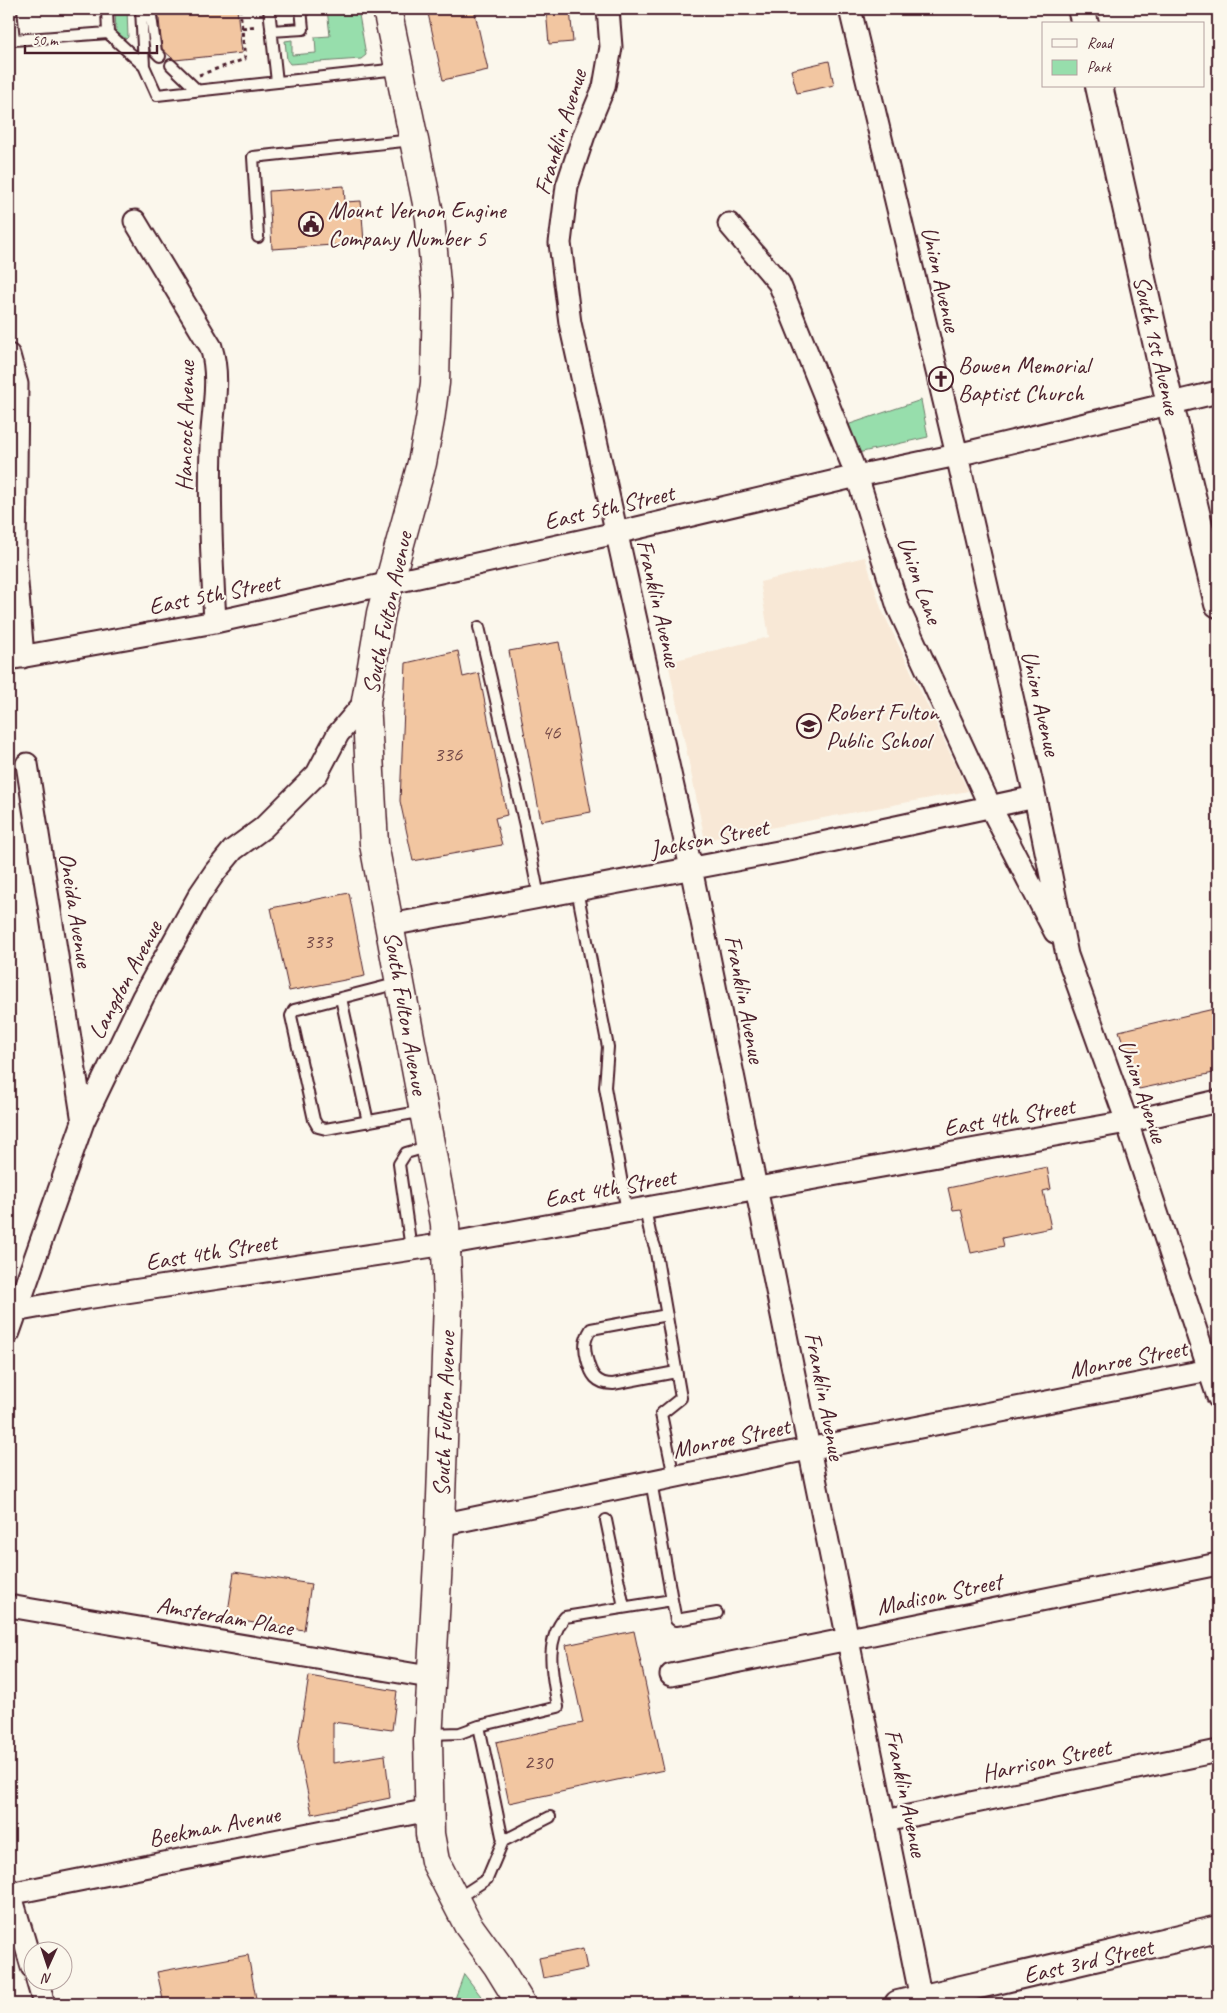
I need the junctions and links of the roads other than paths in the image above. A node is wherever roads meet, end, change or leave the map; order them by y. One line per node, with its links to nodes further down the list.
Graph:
1 (11, 9): 13 (lane)
2 (107, 9): 13 (lane)
3 (140, 9): 16 (lane)
4 (150, 9): 14 (lane)
5 (269, 9): 12 (lane)
6 (301, 9): 12 (lane)
7 (387, 9): 17 (main road, South Fulton Avenue)
8 (608, 9): 30 (street, Franklin Avenue)
9 (850, 9): 28 (street, Union Avenue)
10 (1081, 9): 11 (street)
11 (1084, 22)
12 (272, 33): 18 (lane)
13 (108, 34): 16 (lane)
14 (160, 56)
15 (171, 65): 20 (lane)
16 (144, 66): 20 (lane)
17 (399, 69): 18 (lane); 21 (main road, South Fulton Avenue)
18 (277, 82): 20 (lane)
19 (1099, 88): 27 (street, South 1st Avenue)
20 (197, 90)
21 (414, 140): 24 (lane); 31 (main road, South Fulton Avenue)
22 (135, 221): 33 (street, Hancock Avenue)
23 (729, 224): 29 (street, Union Lane)
24 (258, 237)
25 (9, 355): 35 (street)
26 (1218, 392): 27 (street, East 5th Street)
27 (1170, 404): 28 (street, East 5th Street); 32 (street, South 1st Avenue)
28 (956, 456): 29 (street, East 5th Street); 38 (street, Union Avenue)
29 (857, 476): 30 (street, East 5th Street); 39 (street, Union Lane)
30 (616, 532): 31 (street, East 5th Street); 40 (street, Franklin Avenue)
31 (390, 583): 33 (street, East 5th Street); 36 (main road, South Fulton Avenue)
32 (1218, 604)
33 (215, 622): 35 (street, East 5th Street)
34 (479, 627): 42 (lane)
35 (16, 658)
36 (366, 701): 43 (main road, South Fulton Avenue); 49 (street, Langdon Avenue)
37 (27, 764): 49 (street, Oneida Avenue)
38 (1035, 797): 39 (street, Jackson Street); 44 (street, Union Avenue)
39 (990, 806): 40 (street, Jackson Street); 44 (street, Union Lane)
40 (691, 868): 41 (street, Jackson Street); 53 (street, Franklin Avenue)
41 (577, 890): 42 (street, Jackson Street); 54 (lane)
42 (539, 897): 43 (street, Jackson Street)
43 (390, 925): 45 (main road, South Fulton Avenue)
44 (1067, 955): 51 (street, Union Avenue)
45 (401, 983): 46 (lane); 48 (main road, South Fulton Avenue)
46 (342, 998): 50 (lane); 50 (lane)
47 (1218, 1101): 51 (street, East 4th Street)
48 (424, 1111): 50 (lane); 52 (main road, South Fulton Avenue)
49 (83, 1122): 57 (street, Langdon Avenue)
50 (368, 1122)
51 (1126, 1122): 53 (street, East 4th Street); 60 (street, Union Avenue)
52 (431, 1146): 55 (main road, South Fulton Avenue); 56 (lane)
53 (756, 1189): 54 (street, East 4th Street); 63 (street, Franklin Avenue)
54 (636, 1211): 55 (street, East 4th Street); 58 (lane)
55 (446, 1244): 56 (street, East 4th Street); 67 (main road, South Fulton Avenue)
56 (412, 1249): 57 (street, East 4th Street)
57 (12, 1311): 59 (street, Langdon Avenue)
58 (667, 1315): 61 (lane); 61 (lane)
59 (9, 1332)
60 (1209, 1370): 62 (street, Union Avenue); 63 (street, Monroe Street)
61 (676, 1372): 64 (lane)
62 (1218, 1397)
63 (808, 1449): 64 (street, Monroe Street); 73 (street, Franklin Avenue)
64 (674, 1477): 65 (street, Monroe Street)
65 (651, 1481): 67 (street, Monroe Street); 69 (lane)
66 (606, 1520): 71 (lane)
67 (440, 1525): 75 (main road, South Fulton Avenue)
68 (1218, 1564): 73 (street, Madison Street)
69 (672, 1600): 71 (lane); 72 (lane)
70 (9, 1606): 75 (street, Amsterdam Place)
71 (624, 1607): 76 (lane)
72 (717, 1613)
73 (847, 1640): 74 (street, Madison Street); 81 (street, Franklin Avenue)
74 (671, 1675)
75 (431, 1680): 77 (main road, South Fulton Avenue)
76 (479, 1726): 77 (lane); 82 (lane)
77 (429, 1734): 79 (main road, South Fulton Avenue)
78 (1218, 1751): 81 (street, Harrison Street)
79 (429, 1810): 83 (street, Beekman Avenue); 84 (main road, South Fulton Avenue)
80 (550, 1817): 82 (lane)
81 (884, 1821): 88 (street, Franklin Avenue)
82 (503, 1841): 84 (lane)
83 (9, 1892): 86 (street)
84 (455, 1900): 90 (main road, South Fulton Avenue)
85 (1218, 1930): 88 (street, East 3rd Street)
86 (24, 1940)
87 (40, 1990): 89 (street)
88 (914, 2003)
89 (44, 2004)
90 (520, 2004)

